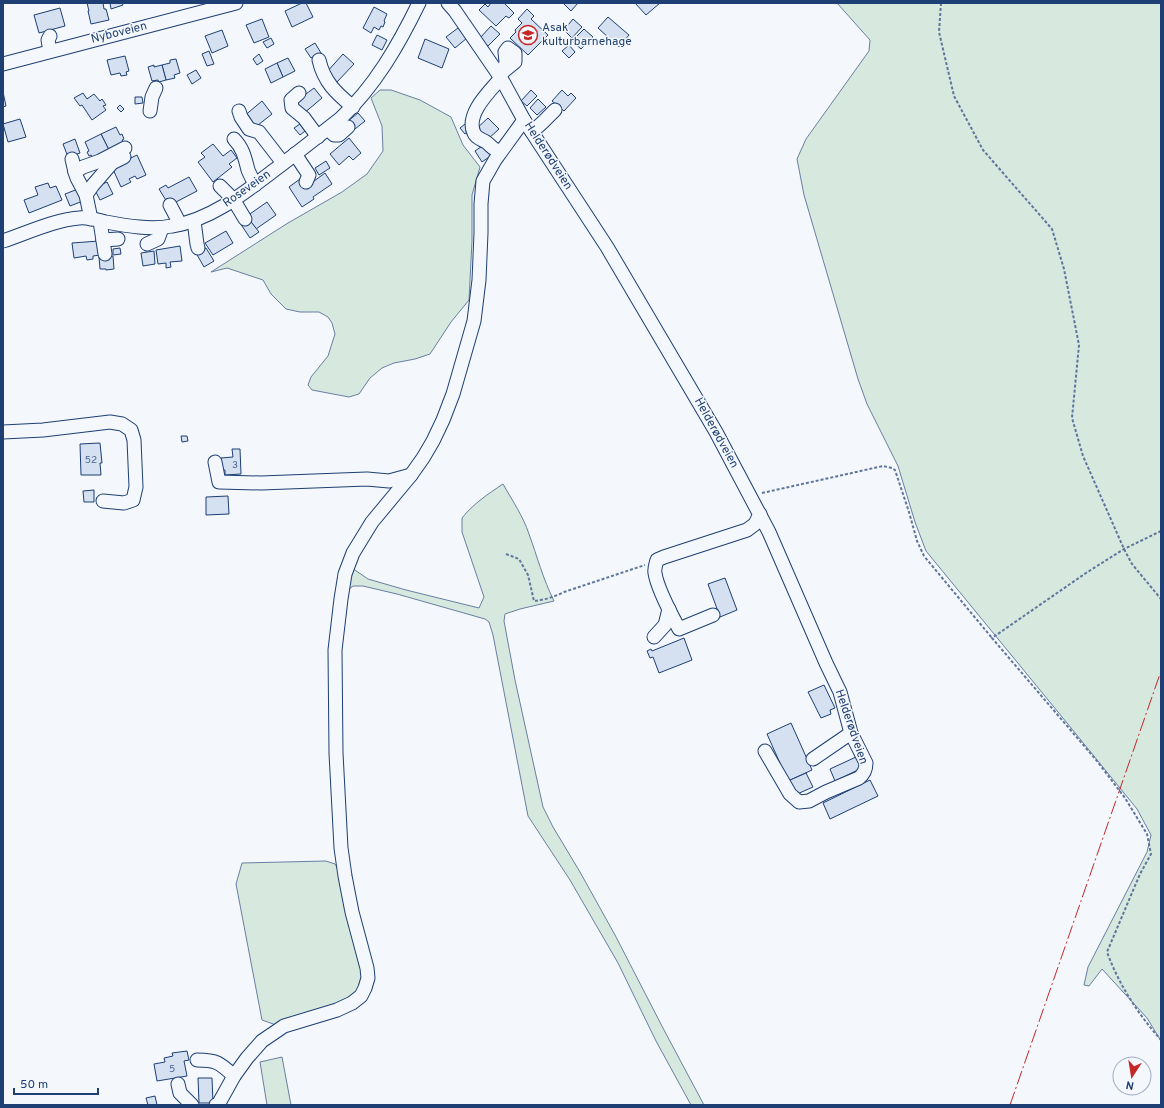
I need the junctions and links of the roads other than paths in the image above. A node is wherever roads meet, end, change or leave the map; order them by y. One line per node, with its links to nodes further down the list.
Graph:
1 (236, 3): 5 (street, Nyboveien)
2 (419, 3): 11 (street, Roseveien)
3 (456, 6): 8 (street, Helderødveien)
4 (50, 36): 5 (street)
5 (50, 51): 7 (street, Nyboveien)
6 (319, 60): 11 (street)
7 (3, 64)
8 (502, 75): 15 (street, Helderødveien); 20 (street)
9 (156, 88): 12 (street)
10 (299, 93): 18 (street)
11 (353, 107): 18 (street, Roseveien)
12 (150, 110)
13 (555, 110): 17 (street)
14 (239, 111): 23 (street)
15 (524, 120): 17 (street, Helderødveien); 20 (street)
16 (348, 127): 18 (street)
17 (532, 132): 45 (street, Helderødveien)
18 (323, 133): 21 (street, Roseveien)
19 (234, 139): 26 (street)
20 (501, 151): 43 (street)
21 (295, 154): 23 (street, Roseveien); 25 (street)
22 (72, 159): 24 (street)
23 (283, 164): 26 (street, Roseveien)
24 (75, 172): 30 (street); 30 (street)
25 (306, 182)
26 (255, 185): 28 (street, Roseveien)
27 (220, 186): 28 (street)
28 (233, 199): 31 (street); 32 (street, Roseveien)
29 (170, 205): 33 (street)
30 (88, 209): 34 (street, Roseveien); 35 (street, Roseveien); 37 (street)
31 (245, 219)
32 (194, 220): 33 (street, Roseveien); 39 (street)
33 (180, 224): 34 (street, Roseveien)
34 (162, 228): 38 (street)
35 (5, 237)
36 (118, 239): 37 (street)
37 (103, 240): 40 (street)
38 (147, 244)
39 (198, 248)
40 (105, 254)
41 (3, 432): 44 (street)
42 (215, 462): 43 (street)
43 (411, 475): 53 (street)
44 (103, 501)
45 (760, 514): 46 (street); 49 (street, Helderødveien)
46 (669, 609): 47 (street); 48 (street)
47 (713, 614)
48 (654, 637)
49 (851, 733): 50 (street, Helderødveien); 51 (street)
50 (765, 751)
51 (813, 760)
52 (197, 1060): 53 (street)
53 (234, 1076): 56 (street)
54 (178, 1084): 55 (street)
55 (192, 1105)
56 (216, 1105)

